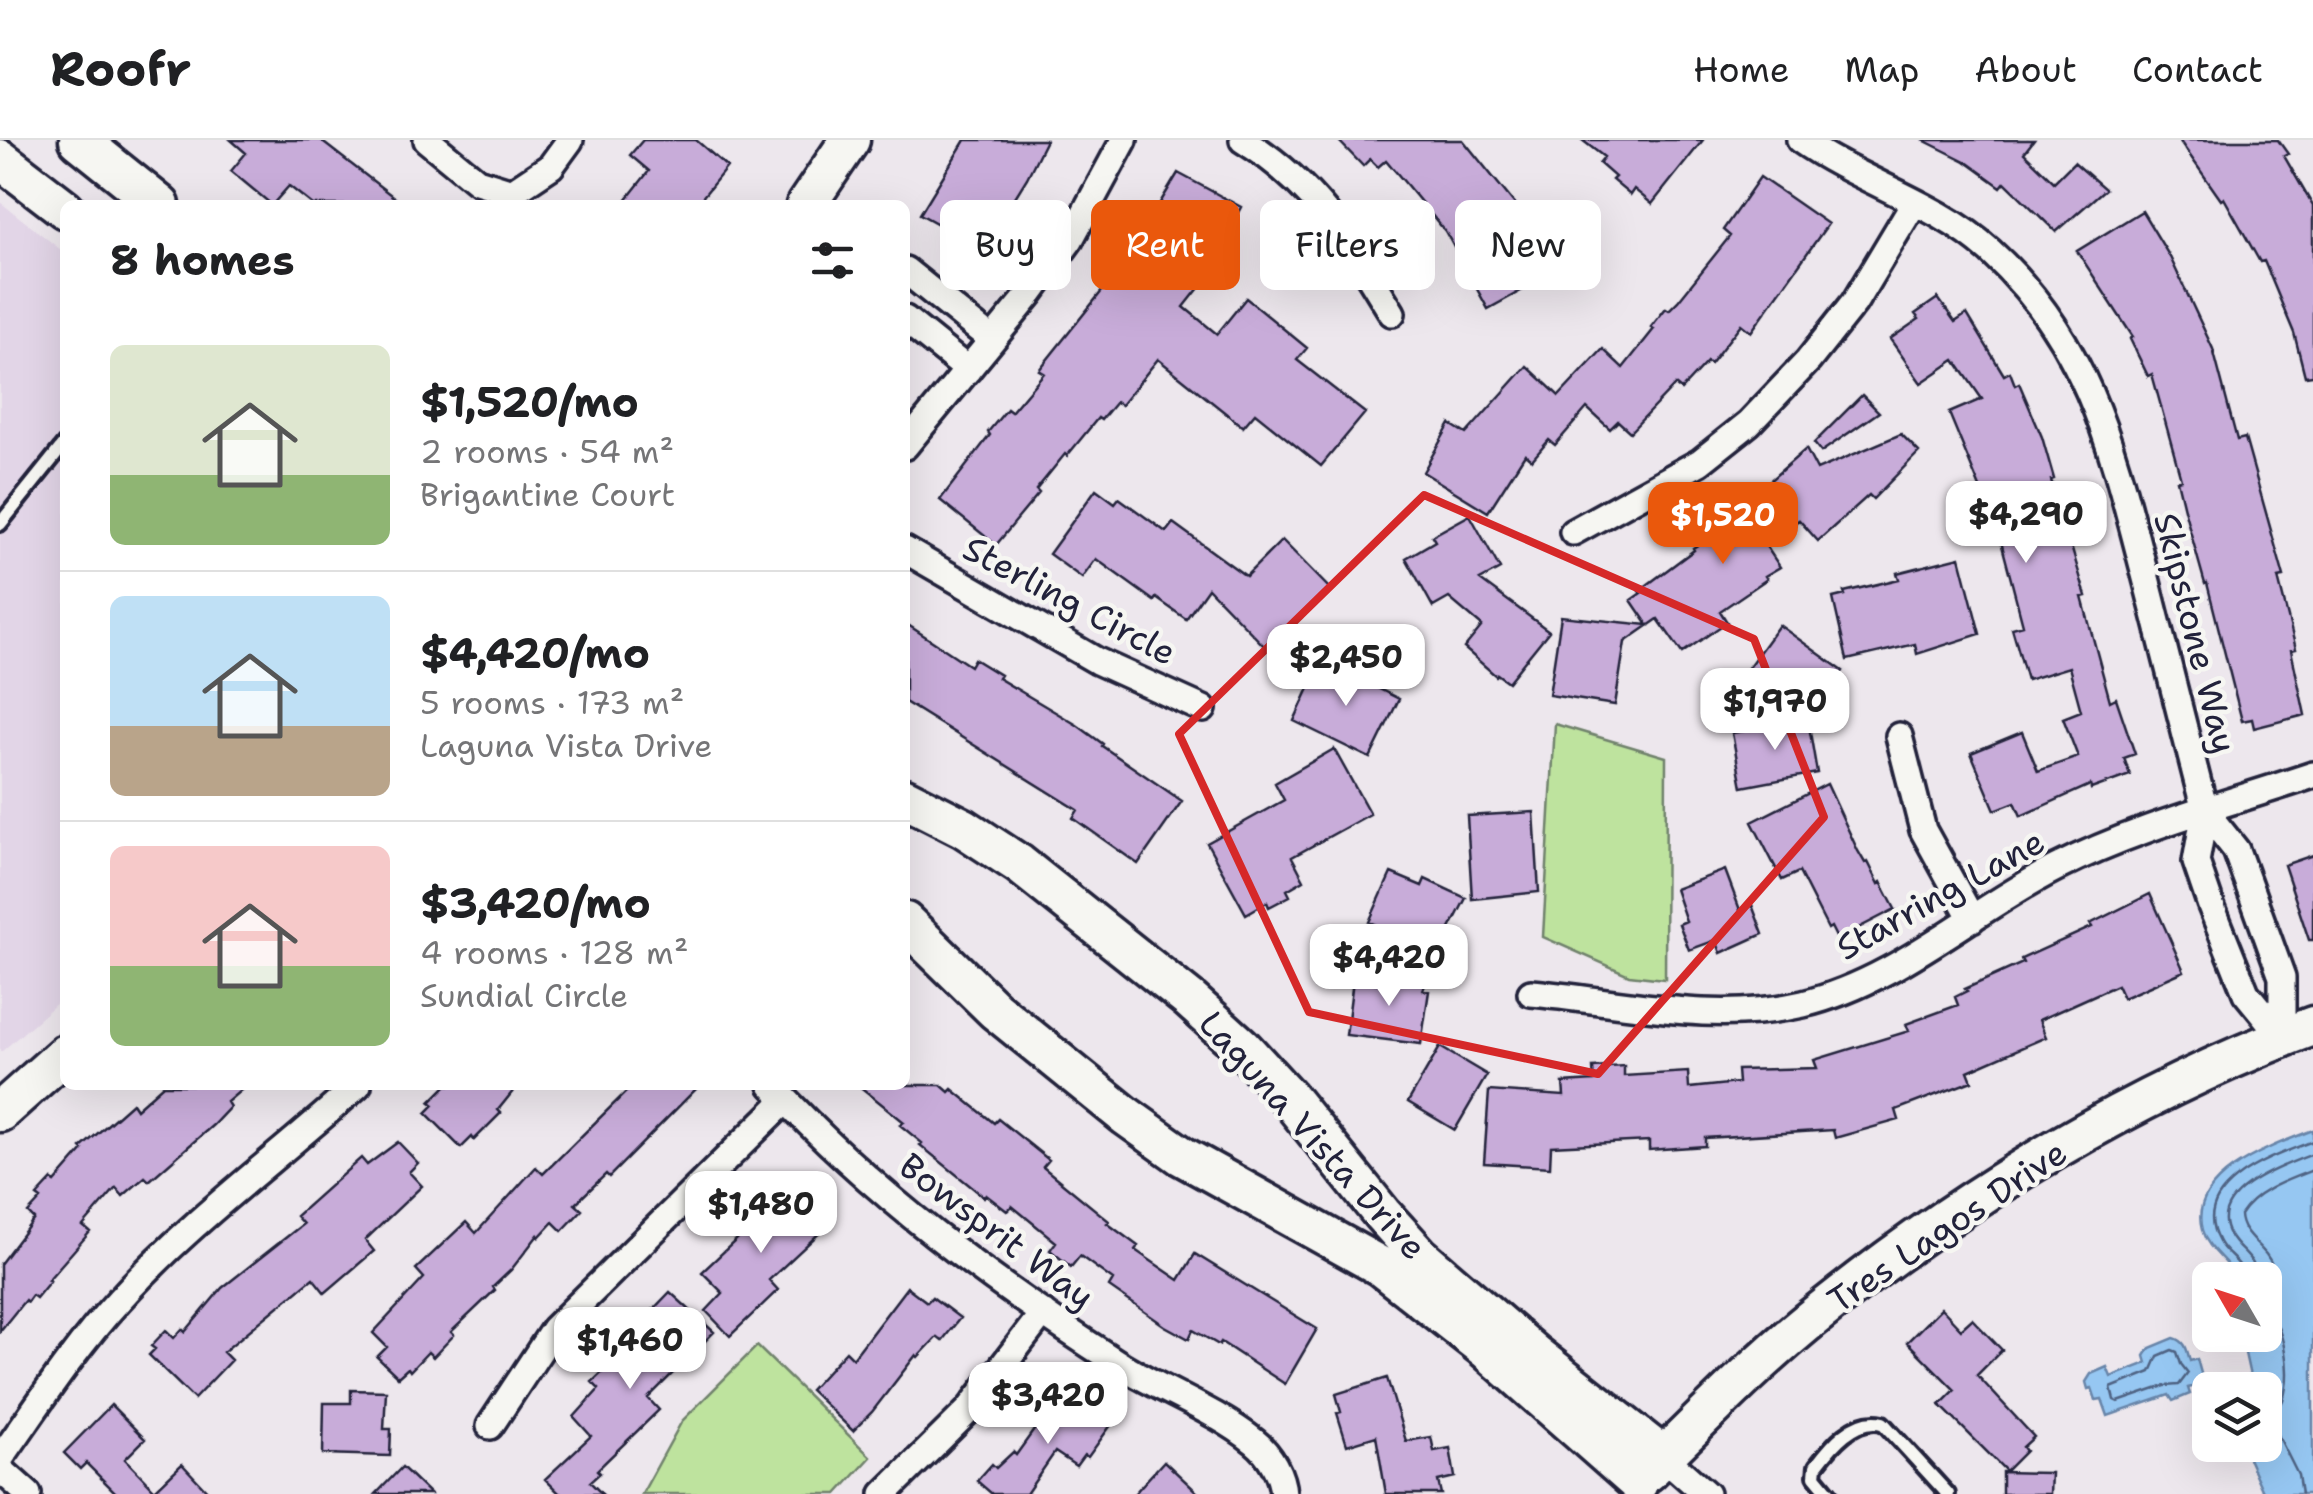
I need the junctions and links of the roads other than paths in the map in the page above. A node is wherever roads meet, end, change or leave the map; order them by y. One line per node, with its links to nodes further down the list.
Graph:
1 (79, 140): 9 (street)
2 (427, 140): 3 (street)
3 (570, 140)
4 (850, 140): 10 (street)
5 (1124, 140): 16 (street)
6 (1243, 140): 14 (street)
7 (1800, 140): 11 (street, Skipstone Way)
8 (0, 159): 12 (street)
9 (154, 200)
10 (814, 200)
11 (1914, 203): 21 (street); 27 (street, Skipstone Way)
12 (60, 205)
13 (910, 275): 16 (street)
14 (1392, 313)
15 (910, 323): 17 (street)
16 (992, 340): 17 (street)
17 (968, 370): 18 (street)
18 (910, 440)
19 (60, 449): 20 (lane)
20 (0, 524)
21 (1573, 532)
22 (910, 553): 23 (street, Sterling Circle)
23 (1203, 709)
24 (1900, 736): 28 (street)
25 (2313, 776): 27 (street, Starring Lane)
26 (910, 801): 40 (street, Laguna Vista Drive)
27 (2206, 811): 28 (street, Starring Lane); 31 (street, Skipstone Way); 31 (street, Skipstone Way)
28 (1972, 919): 30 (street, Starring Lane)
29 (910, 927): 40 (street, Laguna Vista Drive)
30 (1532, 992)
31 (2298, 1031): 40 (street, Tres Lagos Drive)
32 (60, 1058): 35 (street)
33 (353, 1090): 38 (street)
34 (779, 1093): 36 (street, Bowsprit Way); 37 (street)
35 (0, 1112)
36 (1043, 1313): 41 (street, Bowsprit Way); 43 (street)
37 (490, 1426)
38 (0, 1459)
39 (0, 1469): 42 (street)
40 (1645, 1482): 44 (street, Laguna Vista Drive)
41 (1283, 1491)
42 (28, 1494)
43 (884, 1494)
44 (1706, 1494)
45 (1830, 1494): 46 (lane)
46 (1948, 1494)

